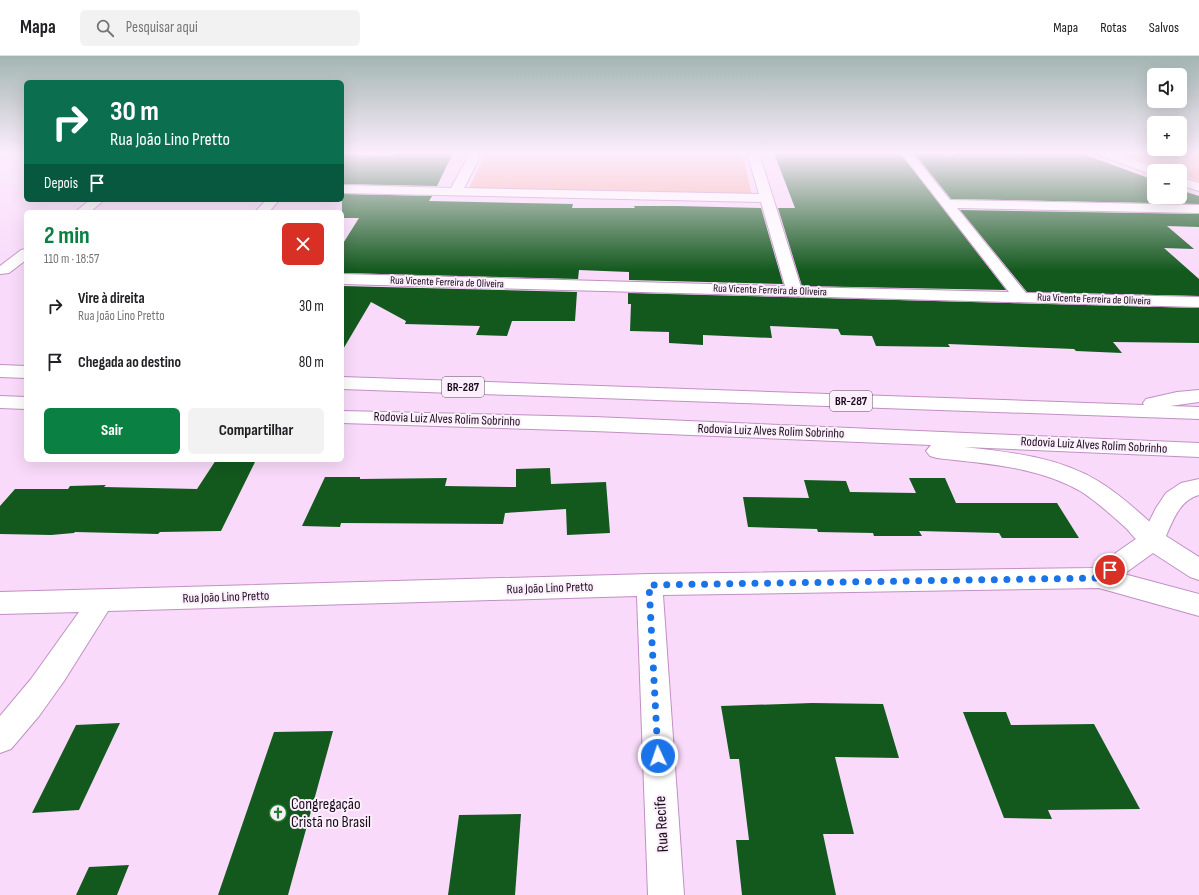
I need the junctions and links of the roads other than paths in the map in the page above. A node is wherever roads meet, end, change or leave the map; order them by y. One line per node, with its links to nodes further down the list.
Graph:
1 (463, 192): 4 (main road)
2 (765, 192): 4 (main road)
3 (937, 192): 7 (main road)
4 (767, 198): 15 (main road)
5 (95, 202): 9 (main road)
6 (271, 202): 10 (main road)
7 (947, 204): 8 (main road); 16 (main road)
8 (1199, 209)
9 (85, 210)
10 (264, 210)
11 (24, 254): 12 (main road)
12 (2, 270): 13 (main road)
13 (24, 270)
14 (344, 279): 15 (main road, Rua Vicente Ferreira de Oliveira)
15 (794, 291): 16 (main road, Rua Vicente Ferreira de Oliveira)
16 (1021, 297): 17 (main road, Rua Vicente Ferreira de Oliveira)
17 (1199, 302)
18 (0, 371): 19 (main road)
19 (24, 372)
20 (344, 383): 24 (main road, BR-287)
21 (1199, 396): 24 (main road, BR-287)
22 (0, 402): 23 (main road)
23 (24, 403)
24 (1117, 410): 25 (main road, BR-287)
25 (1199, 413)
26 (344, 416): 27 (main road, Rodovia Luiz Alves Rolim Sobrinho)
27 (846, 434): 28 (main road, Rodovia Luiz Alves Rolim Sobrinho); 30 (main road)
28 (1199, 450)
29 (1199, 487): 30 (main road)
30 (1153, 540): 31 (main road); 32 (main road)
31 (1199, 570)
32 (1100, 578): 33 (main road, Rua João Lino Pretto); 36 (main road, Rua João Lino Pretto)
33 (649, 585): 34 (main road, Rua João Lino Pretto); 38 (main road, Rua Recife)
34 (102, 600): 35 (main road, Rua João Lino Pretto); 37 (main road)
35 (0, 603)
36 (1199, 605)
37 (0, 738)
38 (666, 895)

